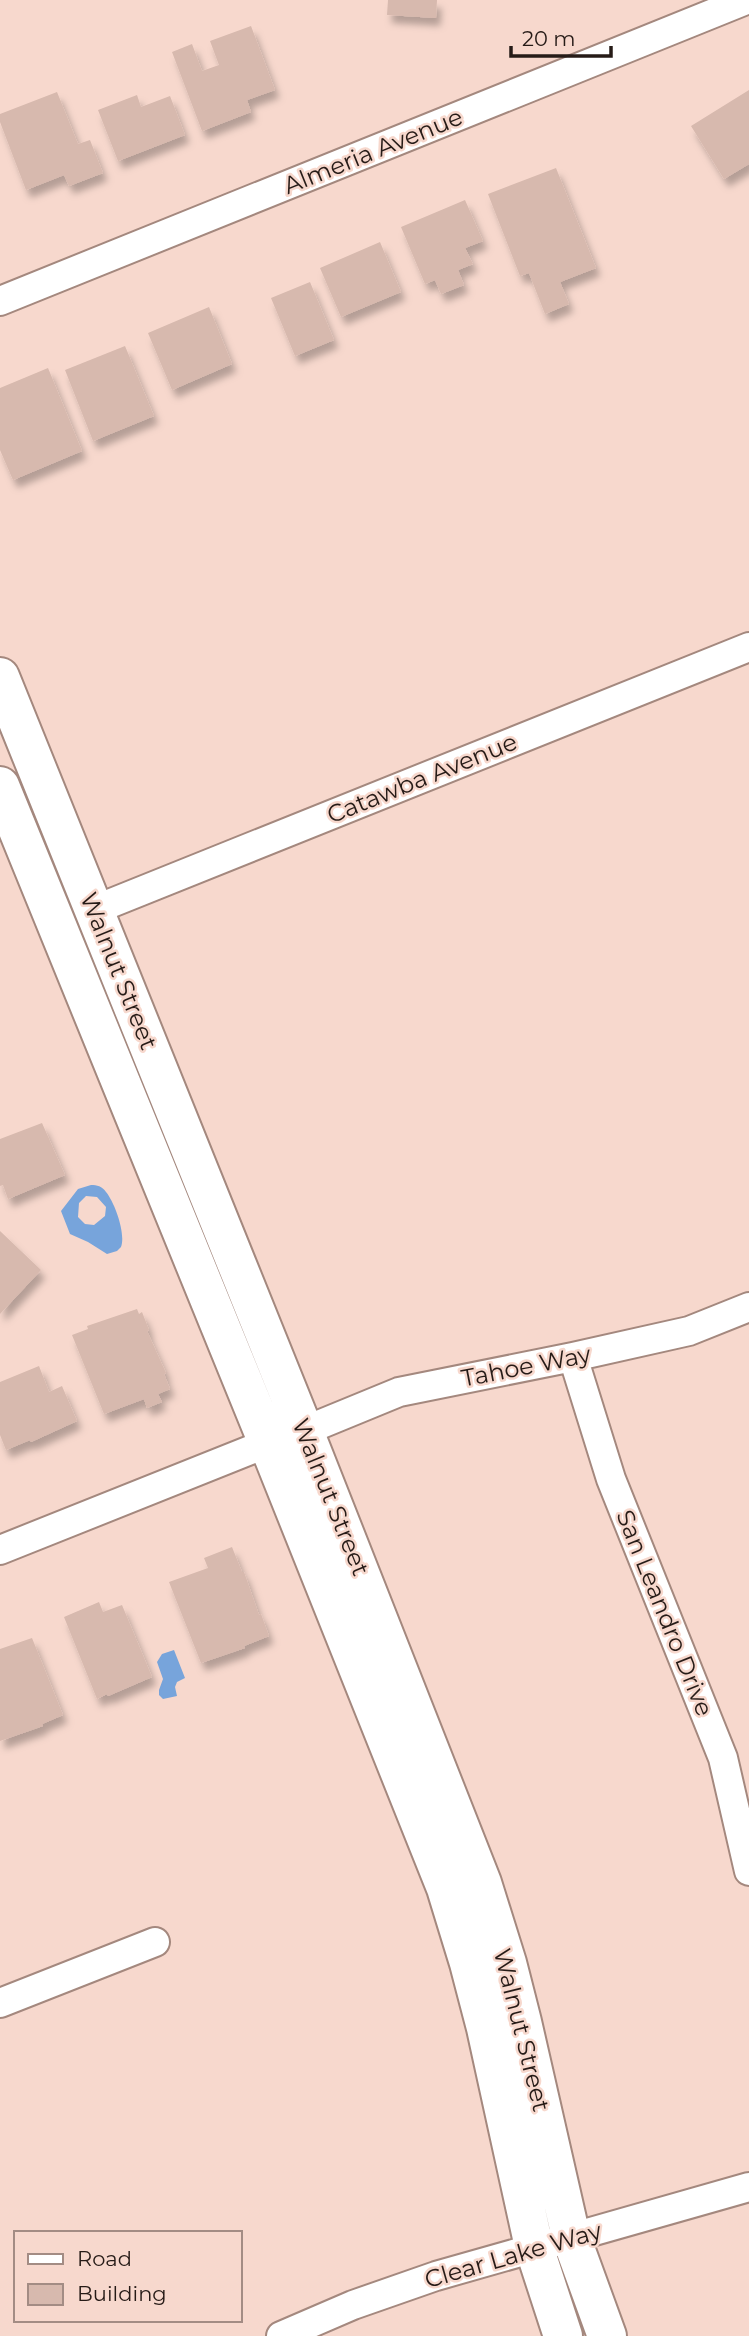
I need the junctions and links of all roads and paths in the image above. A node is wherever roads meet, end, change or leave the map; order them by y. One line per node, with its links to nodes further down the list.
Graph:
1 (746, 0): 2 (street, Almeria Avenue)
2 (0, 301)
3 (749, 647): 6 (street, Catawba Avenue)
4 (0, 677): 6 (street, Walnut Street)
5 (0, 786): 10 (street, Walnut Street)
6 (94, 910): 9 (street, Walnut Street)
7 (749, 1307): 8 (street, Tahoe Way)
8 (573, 1357): 9 (street, Tahoe Way); 12 (street, San Leandro Drive)
9 (304, 1431): 16 (street, Walnut Street)
10 (268, 1443): 11 (street); 17 (street, Walnut Street)
11 (0, 1549)
12 (748, 1862)
13 (155, 1942): 14 (street)
14 (0, 2003)
15 (749, 2187): 16 (street, Clear Lake Way)
16 (571, 2237): 17 (street, Clear Lake Way); 20 (street, Walnut Street)
17 (534, 2247): 18 (street, Clear Lake Way); 19 (street, Walnut Street)
18 (281, 2336)
19 (563, 2336)
20 (607, 2336)

